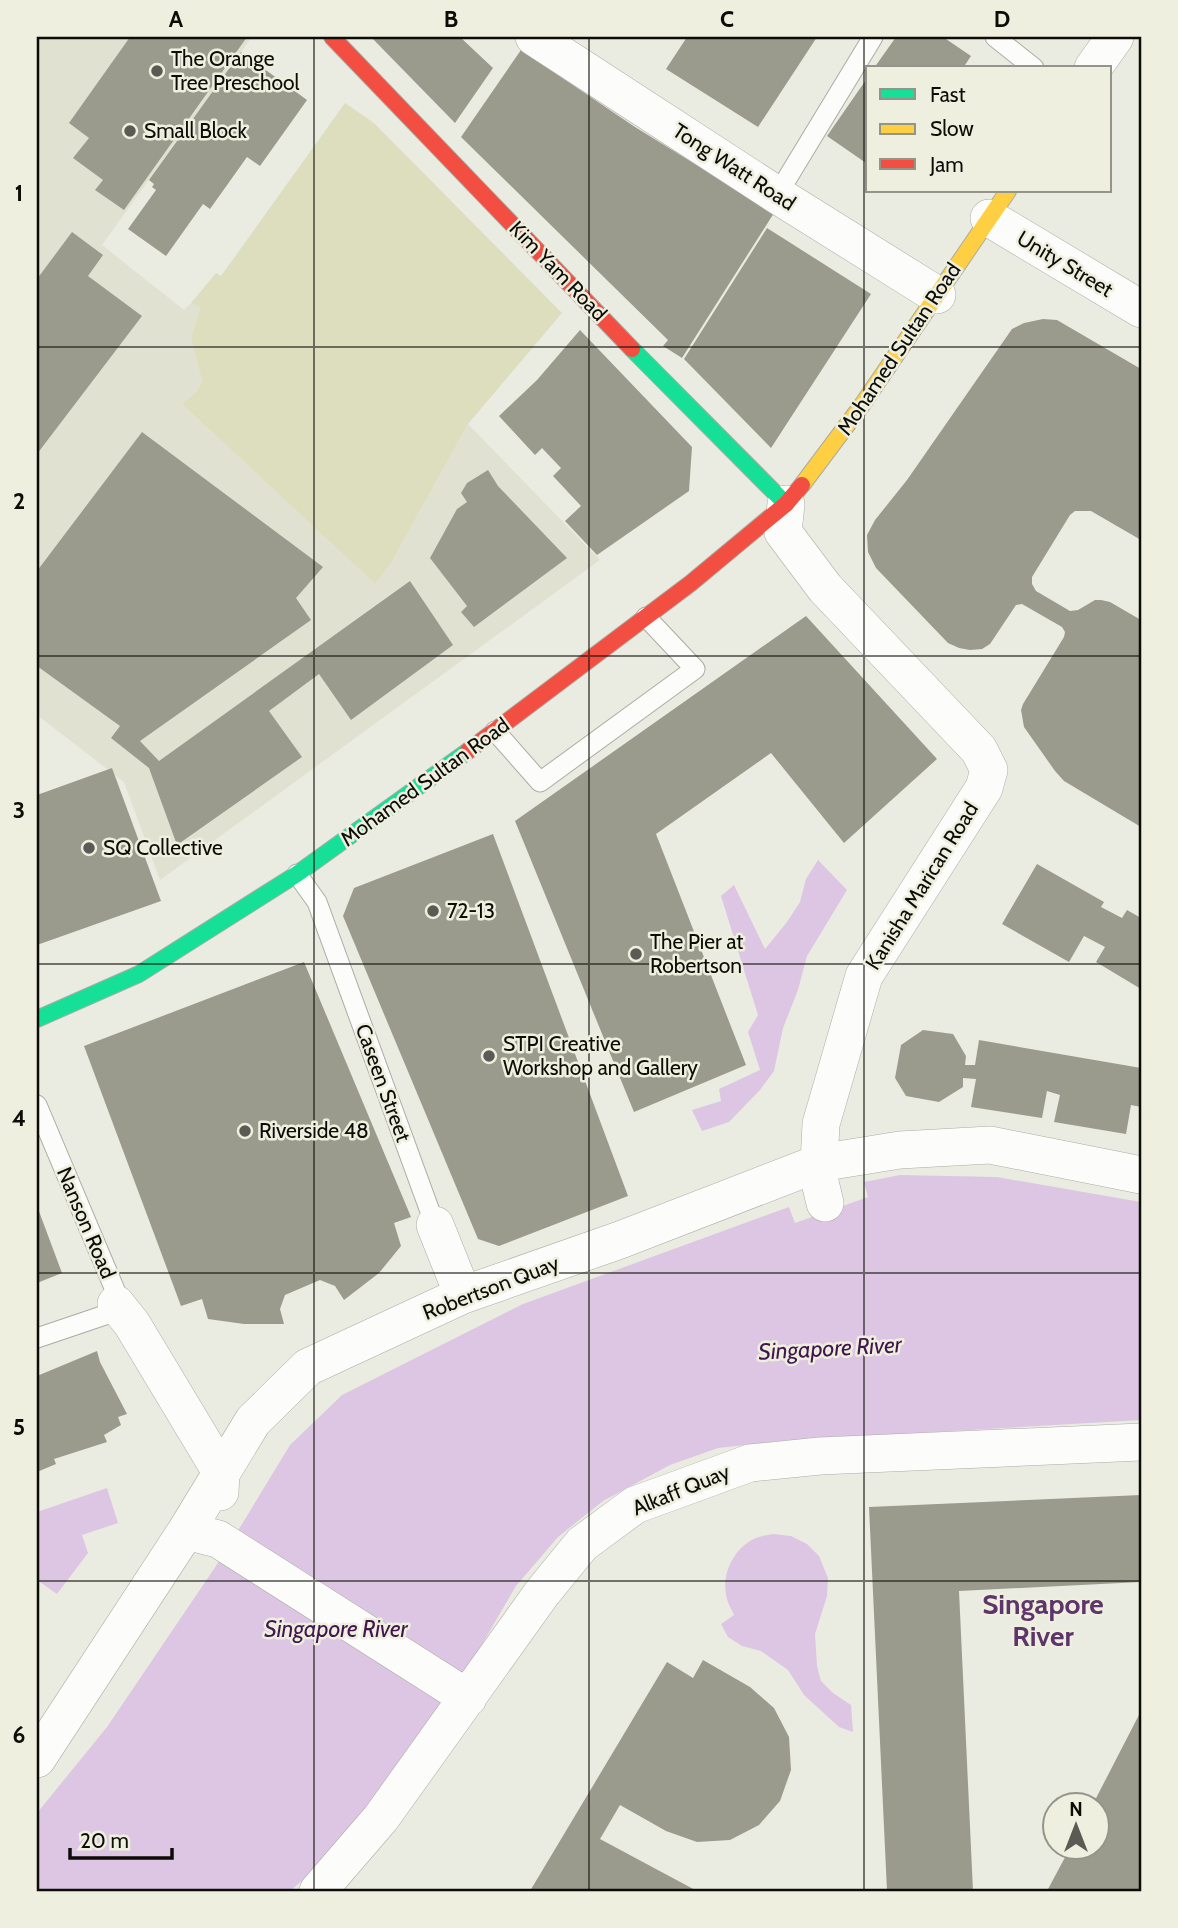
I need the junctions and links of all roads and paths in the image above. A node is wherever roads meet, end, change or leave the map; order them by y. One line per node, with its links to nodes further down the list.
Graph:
1 (332, 37): 12 (street, Kim Yam Road)
2 (534, 37): 8 (street, Tong Watt Road)
3 (873, 37): 8 (lane)
4 (995, 37): 6 (lane)
5 (1115, 37): 7 (street)
6 (1031, 66)
7 (1094, 66)
8 (776, 195): 10 (street, Tong Watt Road)
9 (998, 204): 10 (street, Mohamed Sultan Road); 11 (street, Unity Street)
10 (937, 295): 12 (street, Mohamed Sultan Road)
11 (1141, 309)
12 (786, 504): 13 (street, Mohamed Sultan Road); 18 (street, Kanisha Marican Road)
13 (646, 617): 14 (street, Mohamed Sultan Road); 14 (lane)
14 (495, 731): 15 (street, Mohamed Sultan Road)
15 (297, 874): 16 (street, Mohamed Sultan Road); 21 (lane, Caseen Street)
16 (37, 1019)
17 (37, 1105): 23 (lane, Nanson Road)
18 (819, 1164): 19 (street, Robertson Quay); 20 (street, Kanisha Marican Road); 22 (street, Robertson Quay)
19 (1141, 1175)
20 (825, 1203)
21 (435, 1226): 22 (street, Caseen Street)
22 (463, 1295): 26 (street, Robertson Quay)
23 (116, 1304): 24 (lane, Nanson Road); 26 (street, Nanson Road)
24 (37, 1338)
25 (1141, 1442): 28 (street, Alkaff Quay)
26 (221, 1472): 27 (street)
27 (202, 1535): 28 (street); 29 (street)
28 (468, 1698): 30 (street, Alkaff Quay)
29 (37, 1759)
30 (318, 1891)

